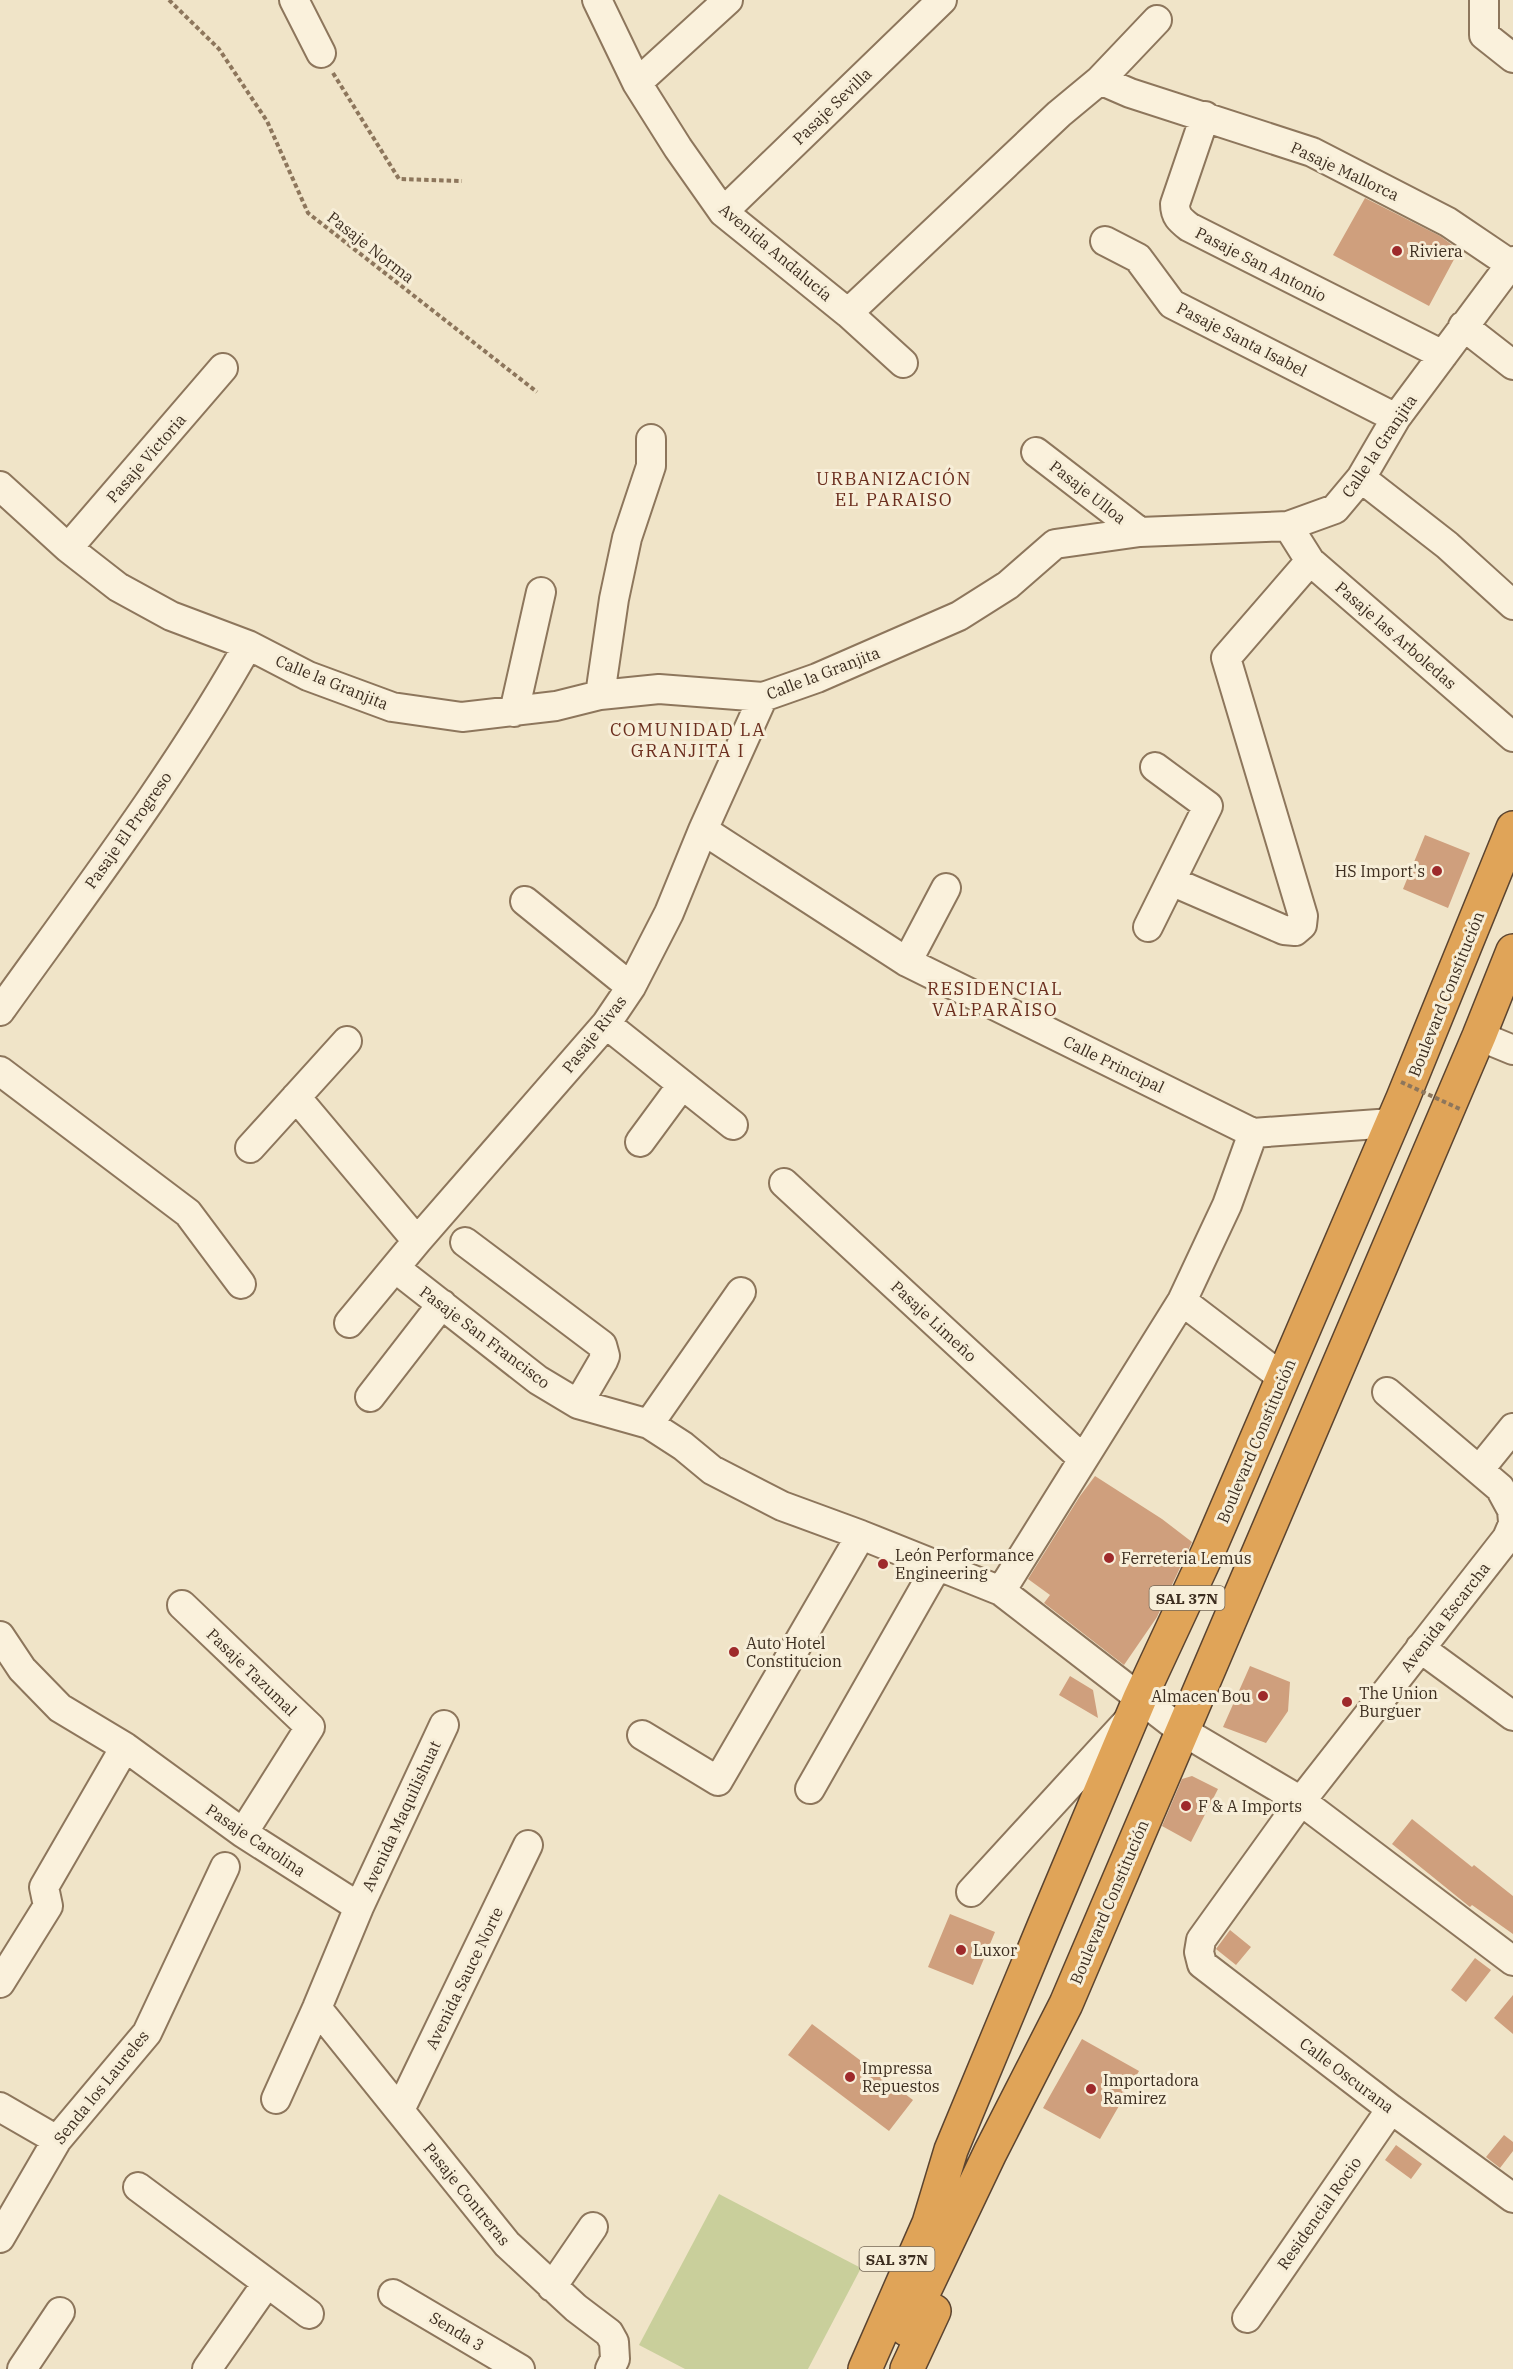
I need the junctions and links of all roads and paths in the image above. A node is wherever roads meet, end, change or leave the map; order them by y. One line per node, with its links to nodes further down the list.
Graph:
1 (170, 0): 23 (path, Pasaje Norma)
2 (294, 0): 8 (street)
3 (597, 0): 11 (street, Avenida Andalucía)
4 (728, 0): 11 (street)
5 (942, 0): 14 (street, Pasaje Sevilla)
6 (1484, 0): 9 (street)
7 (1157, 20): 10 (street)
8 (321, 53): 13 (path)
9 (1513, 58)
10 (1100, 80): 12 (street, Pasaje Mallorca); 17 (street)
11 (637, 83): 14 (street, Avenida Andalucía)
12 (1205, 116): 16 (street, Pasaje Mallorca); 19 (street, Pasaje San Antonio)
13 (462, 181)
14 (723, 212): 17 (street, Avenida Andalucía)
15 (1105, 240): 24 (street, Pasaje Santa Isabel)
16 (1511, 262): 18 (street, Calle la Granjita)
17 (848, 313): 20 (street, Avenida Andalucía)
18 (1463, 326): 19 (street, Calle la Granjita); 21 (street)
19 (1443, 355): 24 (street, Calle la Granjita)
20 (903, 363)
21 (1513, 365)
22 (224, 368): 31 (street, Pasaje Victoria)
23 (537, 392)
24 (1396, 418): 27 (street, Calle la Granjita)
25 (651, 439): 36 (street)
26 (1036, 452): 30 (street, Pasaje Ulloa)
27 (1361, 478): 29 (street, Calle la Granjita); 34 (street)
28 (3, 497): 31 (street, Calle la Granjita)
29 (1288, 526): 30 (street, Calle la Granjita); 32 (street, Pasaje las Arboledas)
30 (1140, 532): 37 (street, Calle la Granjita)
31 (68, 548): 35 (street, Calle la Granjita)
32 (1310, 561): 39 (street, Pasaje las Arboledas); 43 (street)
33 (542, 592): 38 (street)
34 (1513, 605)
35 (248, 645): 38 (street, Calle la Granjita); 50 (street, Pasaje El Progreso)
36 (600, 695): 37 (street, Calle la Granjita); 38 (street, Calle la Granjita)
37 (764, 697): 42 (street, Pasaje Rivas)
38 (514, 712)
39 (1513, 737)
40 (1155, 767): 43 (street)
41 (1513, 828): 60 (highway, Boulevard Constitución / SAL 37N)
42 (703, 830): 48 (street, Calle Principal); 49 (street, Pasaje Rivas)
43 (1171, 881): 46 (street)
44 (946, 888): 48 (street)
45 (525, 902): 49 (street)
46 (1148, 927)
47 (1513, 951): 52 (highway, Boulevard Constitución / SAL 37N)
48 (907, 962): 62 (street, Calle Principal)
49 (631, 987): 51 (street, Pasaje Rivas)
50 (0, 1011)
51 (606, 1024): 57 (street); 66 (street, Pasaje Rivas)
52 (1479, 1036): 54 (street); 92 (highway, Boulevard Constitución / SAL 37N)
53 (346, 1041): 58 (street)
54 (1513, 1050)
55 (0, 1071): 69 (street)
56 (1401, 1083): 59 (path, bridge)
57 (682, 1084): 61 (street); 63 (street)
58 (296, 1097): 64 (street); 66 (street)
59 (1462, 1110)
60 (1392, 1123): 62 (street); 74 (highway, Boulevard Constitución / SAL 37N)
61 (733, 1125)
62 (1253, 1133): 71 (street)
63 (640, 1142)
64 (250, 1148)
65 (784, 1183): 80 (street, Pasaje Limeño)
66 (417, 1241): 68 (street, Pasaje Rivas)
67 (465, 1242): 77 (street)
68 (395, 1268): 72 (street, Pasaje San Francisco); 73 (street, Pasaje Rivas)
69 (241, 1284)
70 (741, 1292): 78 (street)
71 (1182, 1301): 74 (street); 80 (street)
72 (442, 1305): 76 (street); 77 (street, Pasaje San Francisco)
73 (349, 1323)
74 (1283, 1378): 89 (highway, Boulevard Constitución / SAL 37N)
75 (1388, 1392): 81 (street, Avenida Escarcha)
76 (370, 1396)
77 (578, 1404): 78 (street, Pasaje San Francisco)
78 (649, 1424): 83 (street, Pasaje San Francisco)
79 (1513, 1428): 81 (street)
80 (1083, 1459): 85 (street)
81 (1479, 1470): 82 (street, Avenida Escarcha)
82 (1513, 1523): 88 (street, Avenida Escarcha)
83 (861, 1535): 84 (street, Pasaje San Francisco); 93 (street)
84 (937, 1566): 85 (street, Pasaje San Francisco); 95 (street)
85 (1001, 1592): 89 (street, Pasaje San Francisco)
86 (182, 1605): 97 (street, Pasaje Tazumal)
87 (0, 1636): 94 (street, Pasaje Carolina)
88 (1420, 1648): 90 (street); 96 (street, Avenida Escarcha)
89 (1136, 1708): 92 (street, Pasaje San Francisco); 100 (street); 111 (highway, Boulevard Constitución / SAL 37N)
90 (1513, 1716)
91 (444, 1725): 101 (street, Avenida Maquilishuat)
92 (1181, 1730): 96 (street, Pasaje San Francisco); 112 (highway, Boulevard Constitución / SAL 37N)
93 (642, 1735)
94 (124, 1748): 97 (street, Pasaje Carolina); 104 (street)
95 (810, 1789)
96 (1301, 1801): 102 (street, Avenida Escarcha); 103 (street, Pasaje San Francisco)
97 (243, 1833): 101 (street, Pasaje Carolina)
98 (528, 1845): 109 (street, Avenida Sauce Norte)
99 (225, 1867): 110 (street, Senda los Laureles)
100 (971, 1892)
101 (359, 1907): 105 (street)
102 (1201, 1940): 108 (street, Calle Oscurana)
103 (1513, 1961)
104 (0, 1983)
105 (317, 2008): 106 (street); 109 (street, Pasaje Contreras)
106 (276, 2099)
107 (0, 2107): 110 (street)
108 (1391, 2109): 114 (street, Calle Oscurana); 122 (street, Residencial Rocio)
109 (399, 2110): 118 (street, Pasaje Contreras)
110 (57, 2140): 116 (street, Senda los Laureles)
111 (951, 2150): 127 (highway, Boulevard Constitución / SAL 37N); 128 (highway, Boulevard Constitución / SAL 37N)
112 (990, 2153): 129 (highway, Boulevard Constitución / SAL 37N); 130 (highway, Boulevard Constitución / SAL 37N)
113 (138, 2187): 117 (street)
114 (1513, 2198)
115 (593, 2227): 118 (street)
116 (0, 2238)
117 (267, 2283): 121 (street); 124 (street)
118 (552, 2287): 126 (street, Pasaje Contreras)
119 (393, 2294): 125 (street, Senda 3)
120 (60, 2312): 123 (street)
121 (309, 2314)
122 (1247, 2318)
123 (22, 2369)
124 (207, 2369)
125 (520, 2369)
126 (610, 2369)
127 (846, 2369)
128 (865, 2369)
129 (887, 2369)
130 (907, 2369)

